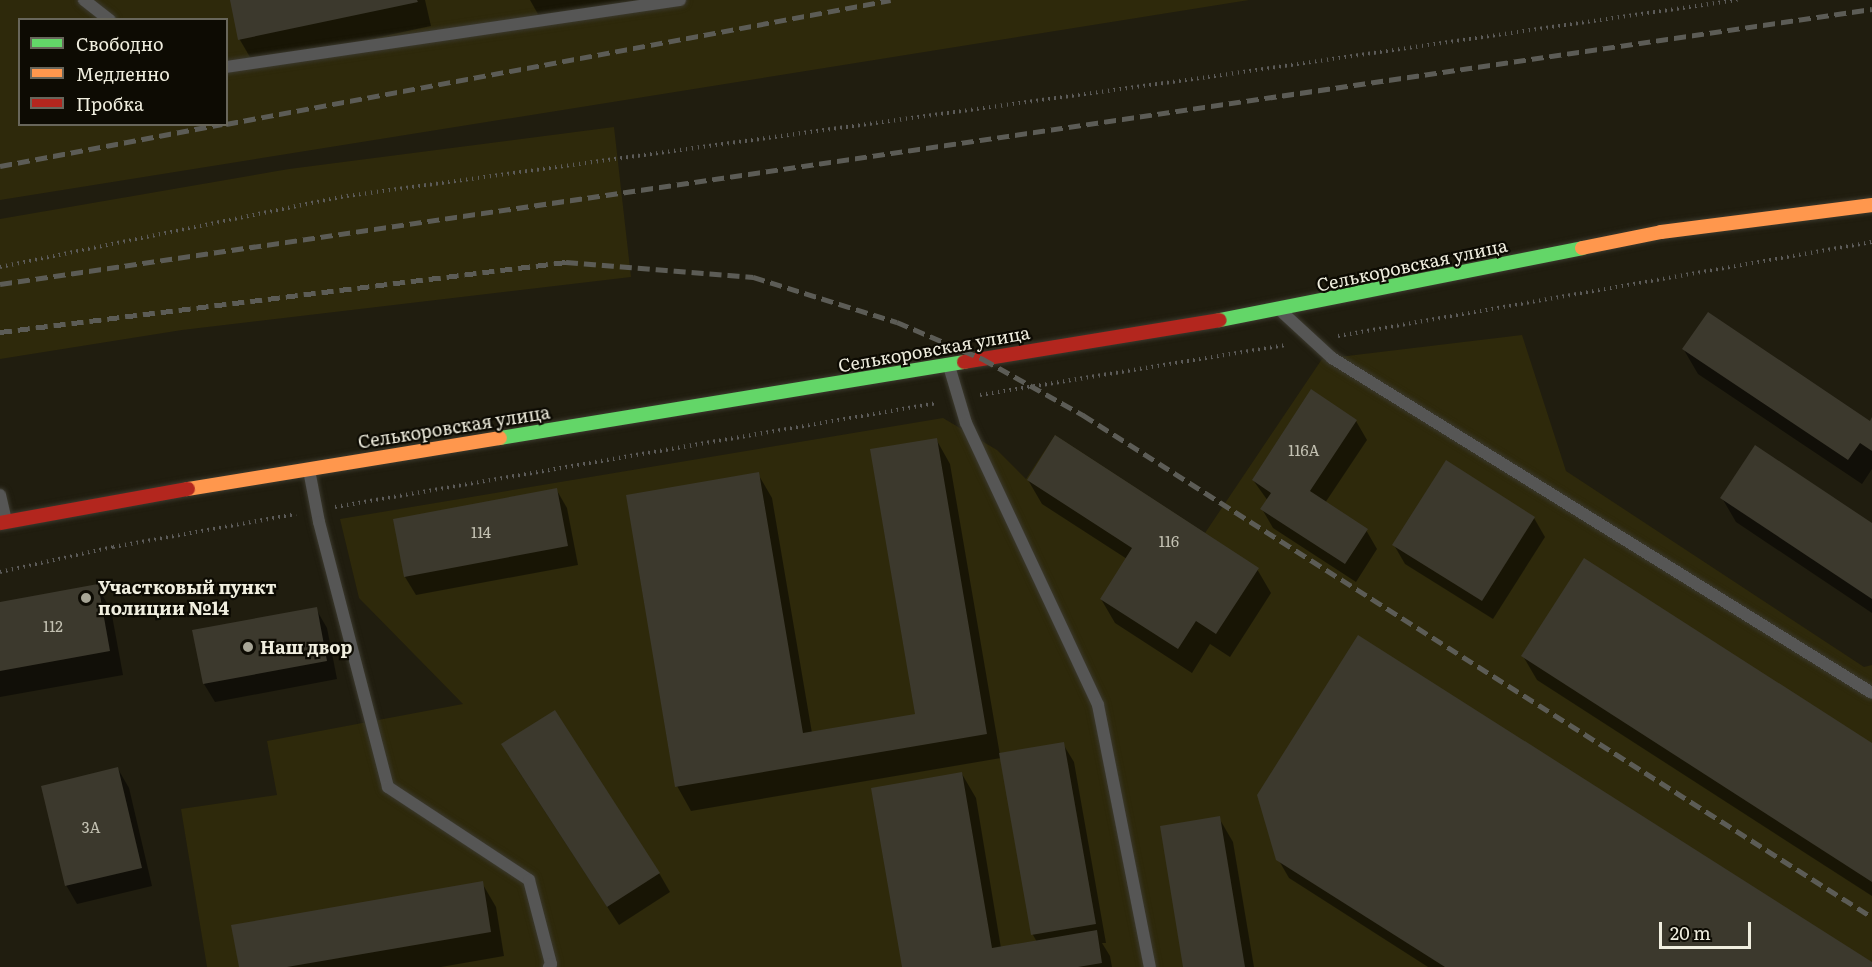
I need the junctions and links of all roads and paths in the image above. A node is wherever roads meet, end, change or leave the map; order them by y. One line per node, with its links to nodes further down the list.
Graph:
1 (84, 0): 4 (lane)
2 (680, 0): 5 (lane)
3 (1737, 0): 7 (path)
4 (107, 18)
5 (228, 67)
6 (1872, 205): 8 (main road, Селькоровская улица)
7 (0, 267)
8 (1280, 310): 9 (main road, Селькоровская улица); 13 (lane)
9 (949, 366): 10 (main road, Селькоровская улица); 15 (lane)
10 (309, 469): 12 (main road, Селькоровская улица); 14 (lane)
11 (0, 495): 12 (lane)
12 (3, 522)
13 (1872, 693)
14 (549, 967)
15 (1150, 967)

